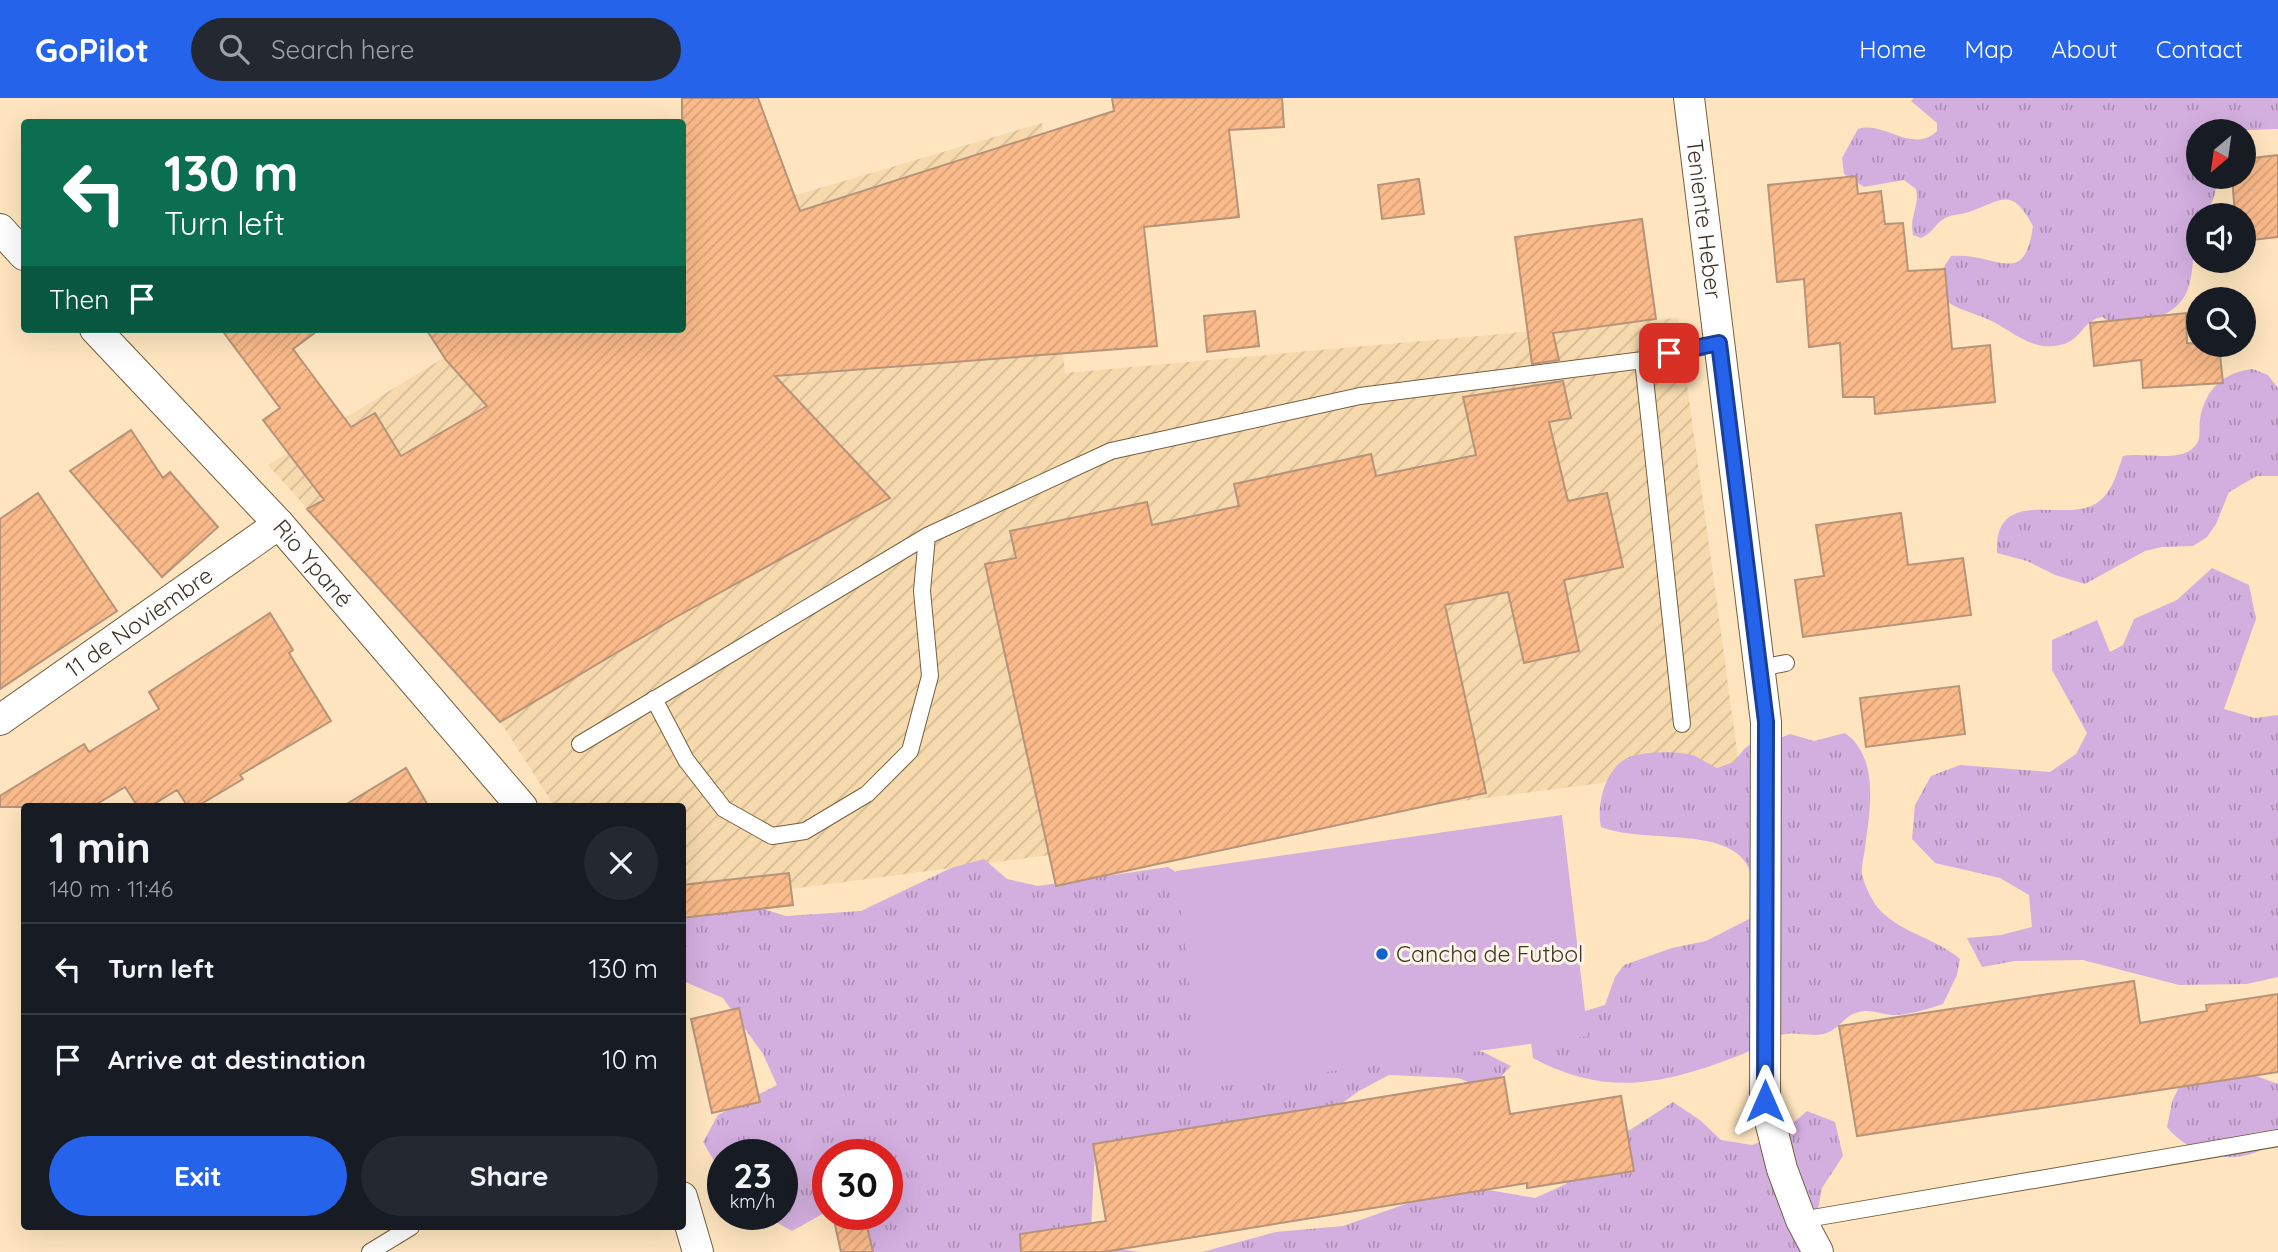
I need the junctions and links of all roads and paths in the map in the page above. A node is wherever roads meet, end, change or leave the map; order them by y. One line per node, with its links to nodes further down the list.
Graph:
1 (1689, 98): 5 (street, Teniente Heber)
2 (0, 229): 3 (street)
3 (21, 252)
4 (99, 333): 7 (street, Rio Ypané)
5 (1719, 343): 6 (lane); 16 (street, Teniente Heber)
6 (1643, 360): 8 (lane); 11 (lane)
7 (279, 524): 10 (street, 11 de Noviembre); 13 (street, Rio Ypané)
8 (927, 536): 9 (lane); 9 (lane)
9 (654, 699): 12 (lane)
10 (0, 720)
11 (1682, 724)
12 (580, 744)
13 (519, 803)
14 (2278, 1138): 16 (lane)
15 (686, 1211): 19 (street)
16 (1801, 1220): 20 (street, Teniente Heber)
17 (406, 1230): 18 (lane)
18 (370, 1252)
19 (698, 1252)
20 (1818, 1252)

